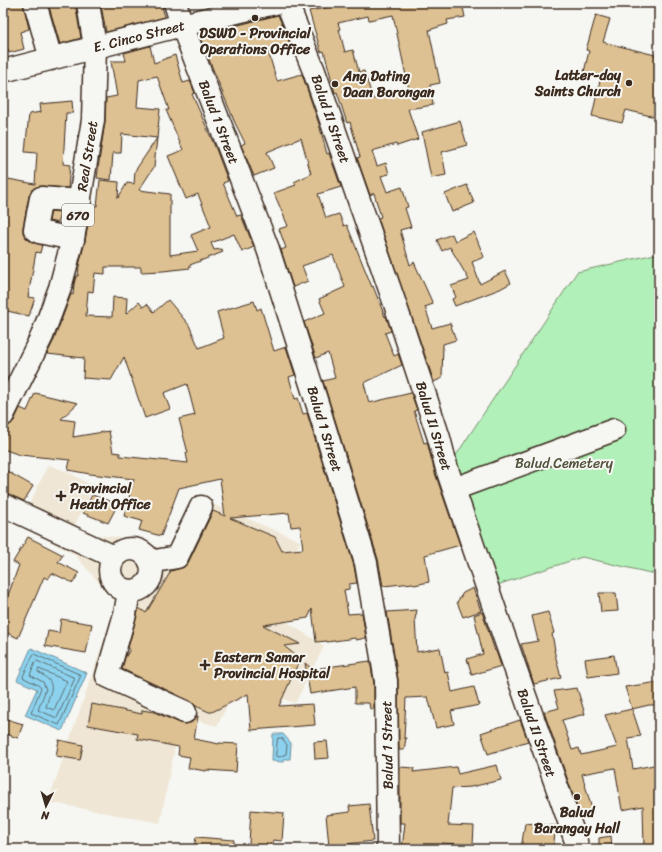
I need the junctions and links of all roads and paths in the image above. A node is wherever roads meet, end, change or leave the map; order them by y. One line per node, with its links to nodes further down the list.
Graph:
1 (35, 3): 8 (street)
2 (88, 3): 7 (street, Real Street / 670)
3 (175, 3): 6 (street, Balud 1 Street)
4 (275, 3): 6 (street, E. Cinco Street)
5 (288, 3): 14 (street, Balud II Street)
6 (182, 25): 7 (street, E. Cinco Street); 21 (street, Balud 1 Street)
7 (95, 47): 8 (street, E. Cinco Street); 10 (street, Real Street / 670)
8 (51, 59): 9 (street, E. Cinco Street)
9 (3, 71)
10 (80, 201): 11 (street, Real Street / 670); 11 (street)
11 (73, 238): 12 (street, Real Street / 670)
12 (4, 409)
13 (614, 430): 14 (street)
14 (454, 488): 22 (street, Balud II Street)
15 (3, 505): 17 (street)
16 (201, 508): 18 (street)
17 (114, 557): 18 (street); 19 (street)
18 (150, 562): 19 (street)
19 (129, 592): 20 (street)
20 (185, 712)
21 (388, 849)
22 (578, 849)

